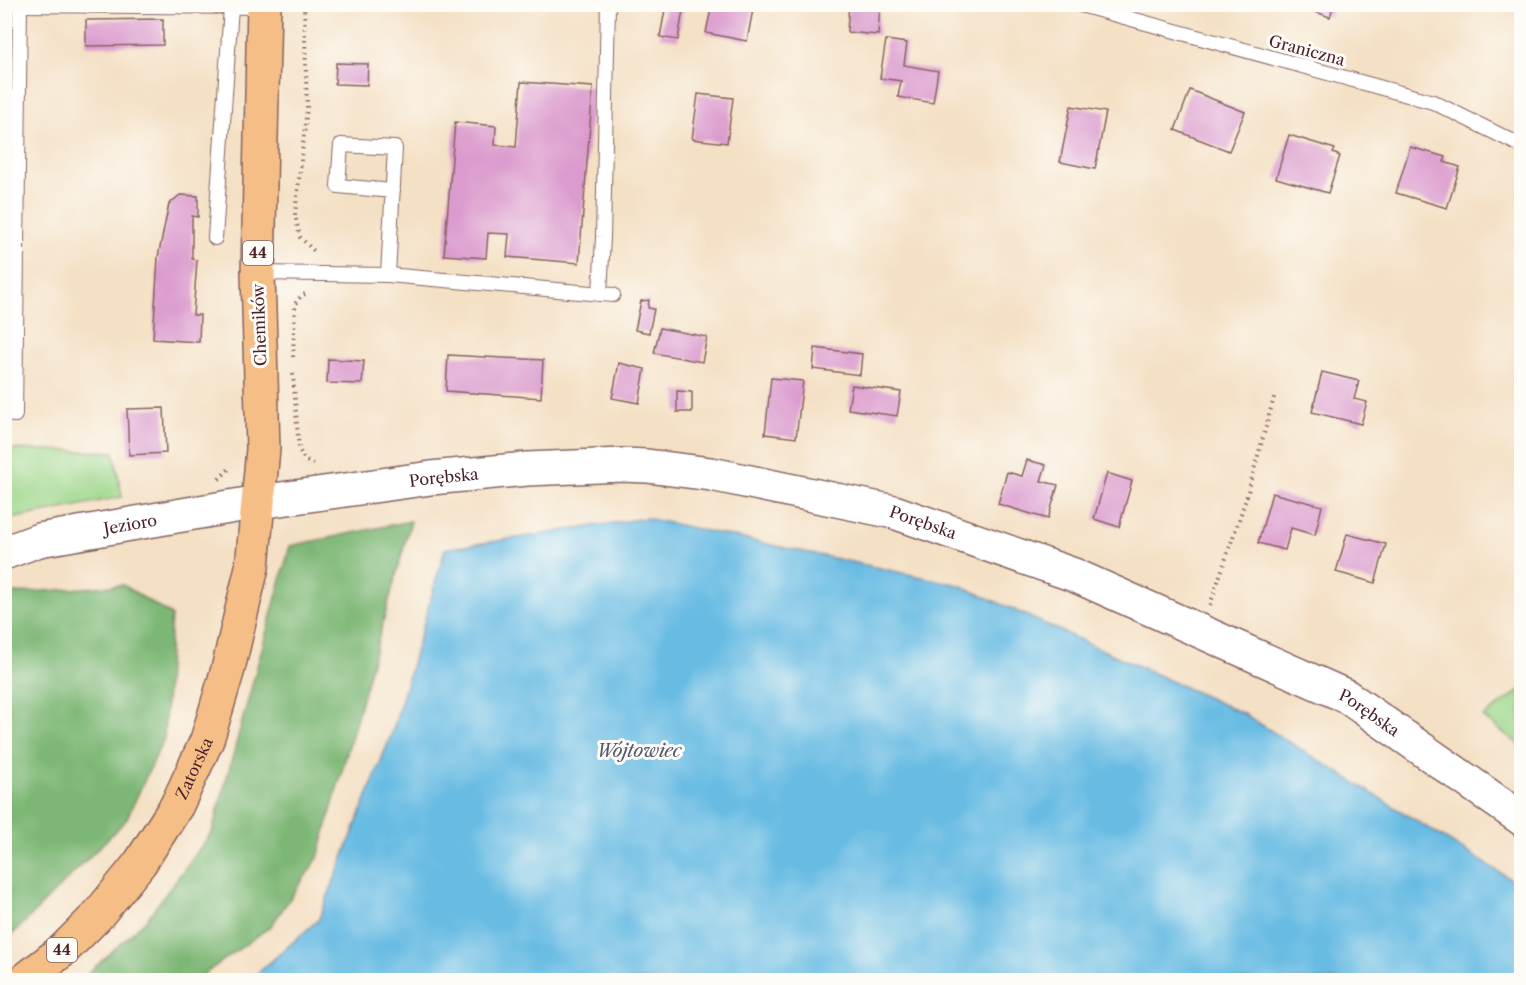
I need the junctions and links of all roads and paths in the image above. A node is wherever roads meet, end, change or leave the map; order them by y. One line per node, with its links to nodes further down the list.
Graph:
1 (304, 4): 10 (path)
2 (608, 4): 12 (lane)
3 (1077, 4): 7 (lane, Graniczna)
4 (20, 5): 6 (lane); 15 (lane)
5 (264, 6): 6 (lane); 11 (main road, Chemików / 44)
6 (231, 7): 9 (lane)
7 (1521, 146)
8 (393, 191): 8 (lane); 12 (lane)
9 (215, 238)
10 (315, 252)
11 (258, 273): 12 (lane); 19 (main road, Chemików / 44)
12 (388, 275)
13 (306, 293): 17 (path)
14 (1275, 394): 21 (path)
15 (4, 414)
16 (232, 458): 18 (path)
17 (316, 466)
18 (216, 482)
19 (259, 502): 20 (street, Jezioro); 21 (street, Porębska); 23 (main road, Zatorska / 44)
20 (4, 552)
21 (1201, 632): 22 (street, Porębska)
22 (1521, 819)
23 (24, 981)

